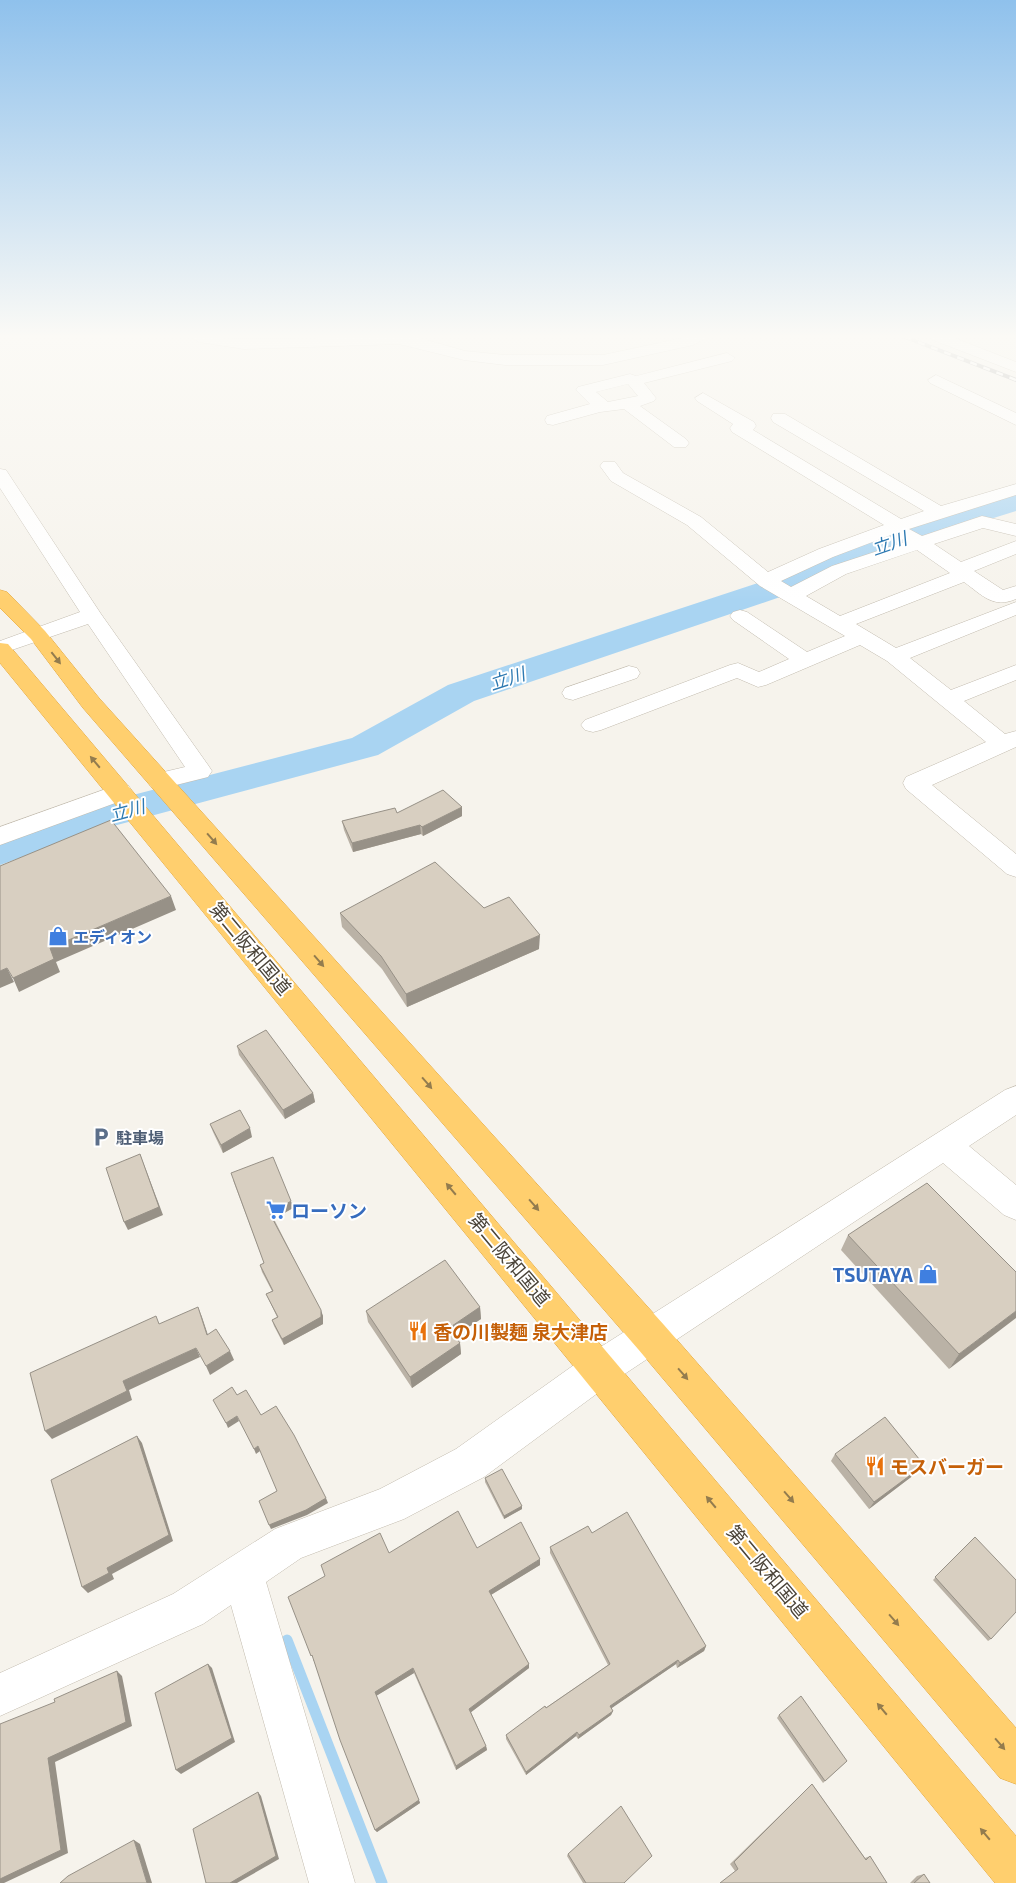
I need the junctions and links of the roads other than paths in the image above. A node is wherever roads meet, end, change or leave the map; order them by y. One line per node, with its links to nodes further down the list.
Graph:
1 (655, 425): 4 (street)
2 (740, 425): 8 (street)
3 (791, 425): 6 (street)
4 (680, 443)
5 (609, 466): 17 (street)
6 (870, 472): 8 (street); 11 (street)
7 (0, 474): 20 (street)
8 (832, 485): 14 (street)
9 (1016, 489): 12 (street)
10 (1016, 510): 12 (street)
11 (940, 513): 12 (street); 14 (street)
12 (974, 515): 13 (street); 14 (street)
13 (1016, 530)
14 (906, 533): 16 (street); 17 (street); 17 (street)
15 (1016, 547): 16 (street)
16 (963, 572): 19 (street); 22 (street)
17 (777, 588): 22 (street)
18 (0, 596): 23 (highway)
19 (1012, 602): 26 (street)
20 (92, 615): 23 (street); 36 (street)
21 (740, 616): 27 (street)
22 (838, 624): 24 (street)
23 (38, 635): 25 (street); 36 (highway, one-way to 36)
24 (861, 636): 26 (street); 27 (street)
25 (0, 648): 37 (highway, 第二阪和国道, one-way to 25)
26 (895, 656): 32 (street)
27 (805, 660): 33 (street)
28 (1016, 672): 32 (street)
29 (629, 673): 30 (street)
30 (605, 681): 31 (street); 33 (street)
31 (573, 693)
32 (949, 699): 35 (street)
33 (636, 708): 34 (street)
34 (593, 724)
35 (1009, 741): 39 (street)
36 (169, 791): 43 (highway, one-way to 43)
37 (128, 802): 38 (street); 44 (highway, 第二阪和国道, one-way to 37)
38 (0, 836)
39 (1016, 868)
40 (1016, 1099): 41 (street)
41 (946, 1146): 42 (street); 43 (street)
42 (1016, 1205)
43 (651, 1337): 44 (street); 47 (highway, one-way to 47)
44 (601, 1368): 45 (street); 48 (highway, 第二阪和国道, one-way to 44)
45 (243, 1574): 46 (street); 49 (street)
46 (0, 1695)
47 (1016, 1762)
48 (1016, 1872)
49 (332, 1883)

